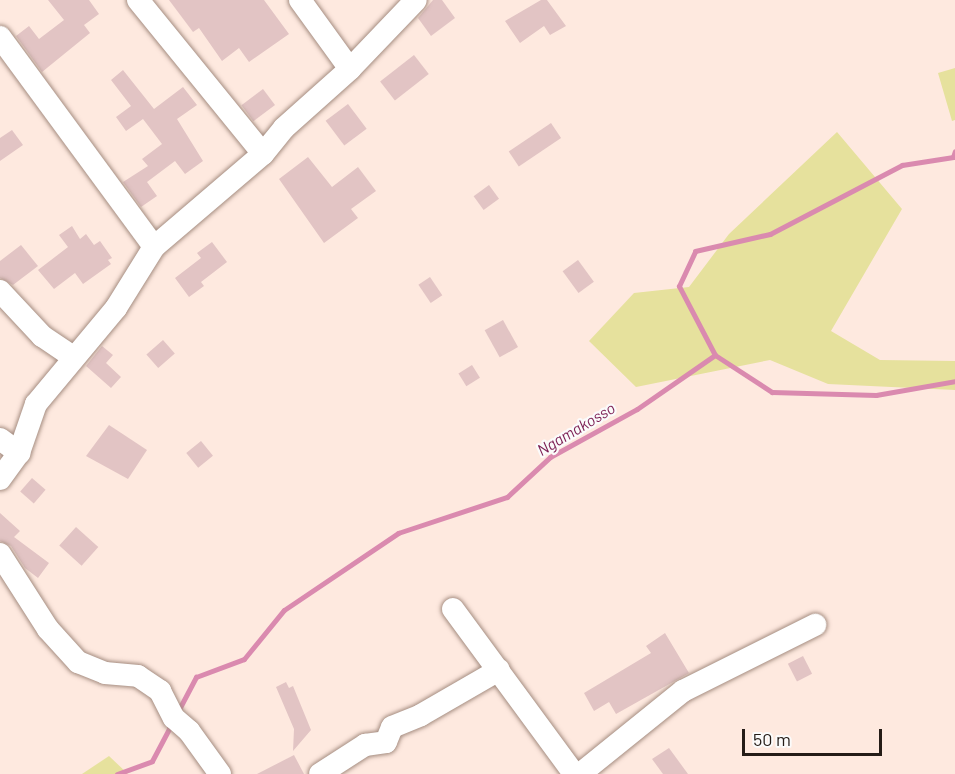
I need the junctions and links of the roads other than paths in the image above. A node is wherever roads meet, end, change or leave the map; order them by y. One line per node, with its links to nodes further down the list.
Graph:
1 (138, 0): 6 (street)
2 (300, 0): 5 (street)
3 (416, 0): 5 (street)
4 (0, 37): 7 (street)
5 (350, 69): 6 (street)
6 (263, 154): 7 (street)
7 (154, 247): 9 (street)
8 (0, 291): 9 (street)
9 (72, 356): 11 (street)
10 (0, 439): 11 (street)
11 (19, 453): 12 (street)
12 (0, 479)
13 (0, 554): 17 (street)
14 (453, 609): 16 (street)
15 (815, 625): 20 (street)
16 (498, 670): 18 (street); 19 (street)
17 (220, 774)
18 (320, 774)
19 (574, 774)
20 (580, 774)

